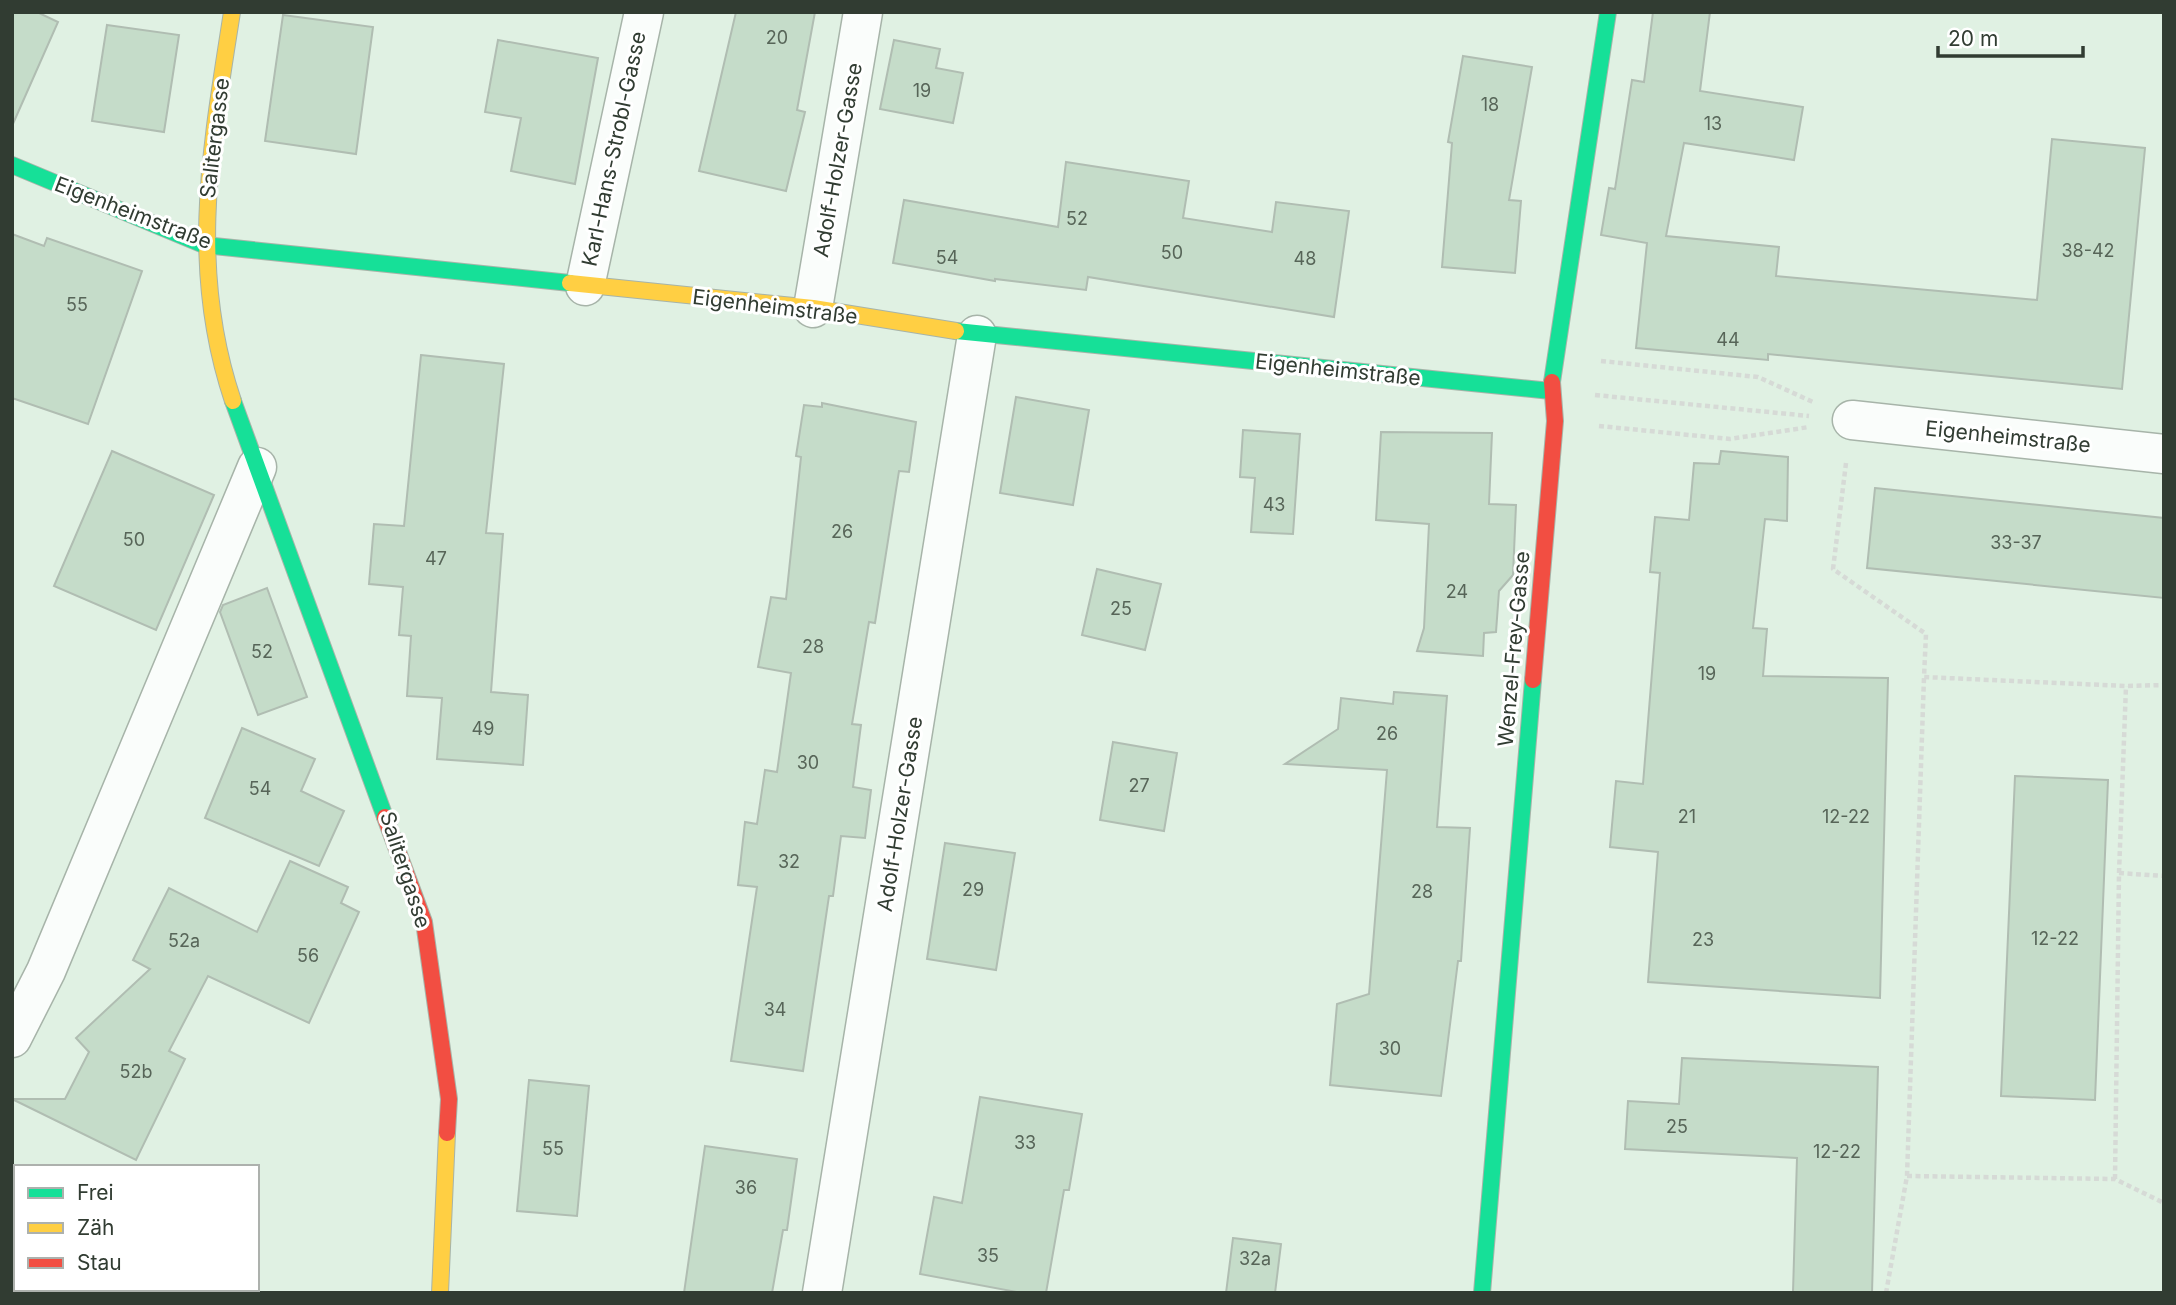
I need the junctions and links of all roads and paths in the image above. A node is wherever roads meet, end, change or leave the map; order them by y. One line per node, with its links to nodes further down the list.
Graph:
1 (232, 12): 6 (street, Salitergasse)
2 (644, 12): 7 (street, Karl-Hans-Strobl-Gasse)
3 (863, 12): 8 (street, Adolf-Holzer-Gasse)
4 (1608, 12): 10 (street, Wenzel-Frey-Gasse)
5 (12, 165): 6 (street, Eigenheimstraße)
6 (205, 245): 7 (street, Eigenheimstraße); 15 (street, Salitergasse)
7 (585, 286): 8 (street, Eigenheimstraße)
8 (813, 309): 9 (street, Eigenheimstraße)
9 (977, 335): 11 (street, Eigenheimstraße); 26 (street, Adolf-Holzer-Gasse)
10 (1557, 356): 11 (street, Wenzel-Frey-Gasse); 13 (path)
11 (1551, 391): 12 (street, Wenzel-Frey-Gasse); 13 (path)
12 (1555, 421): 13 (path); 27 (street, Wenzel-Frey-Gasse)
13 (1852, 421): 14 (street, Eigenheimstraße); 16 (path)
14 (2164, 454)
15 (257, 467): 21 (street); 25 (street, Salitergasse)
16 (1924, 677): 18 (path); 22 (path)
17 (2164, 685): 18 (path)
18 (2126, 686): 19 (path)
19 (2119, 873): 20 (path); 23 (path)
20 (2164, 876)
21 (12, 1038)
22 (1907, 1176): 23 (path); 28 (path)
23 (2115, 1178): 24 (path)
24 (2164, 1203)
25 (440, 1293)
26 (822, 1293)
27 (1482, 1293)
28 (1886, 1293)

